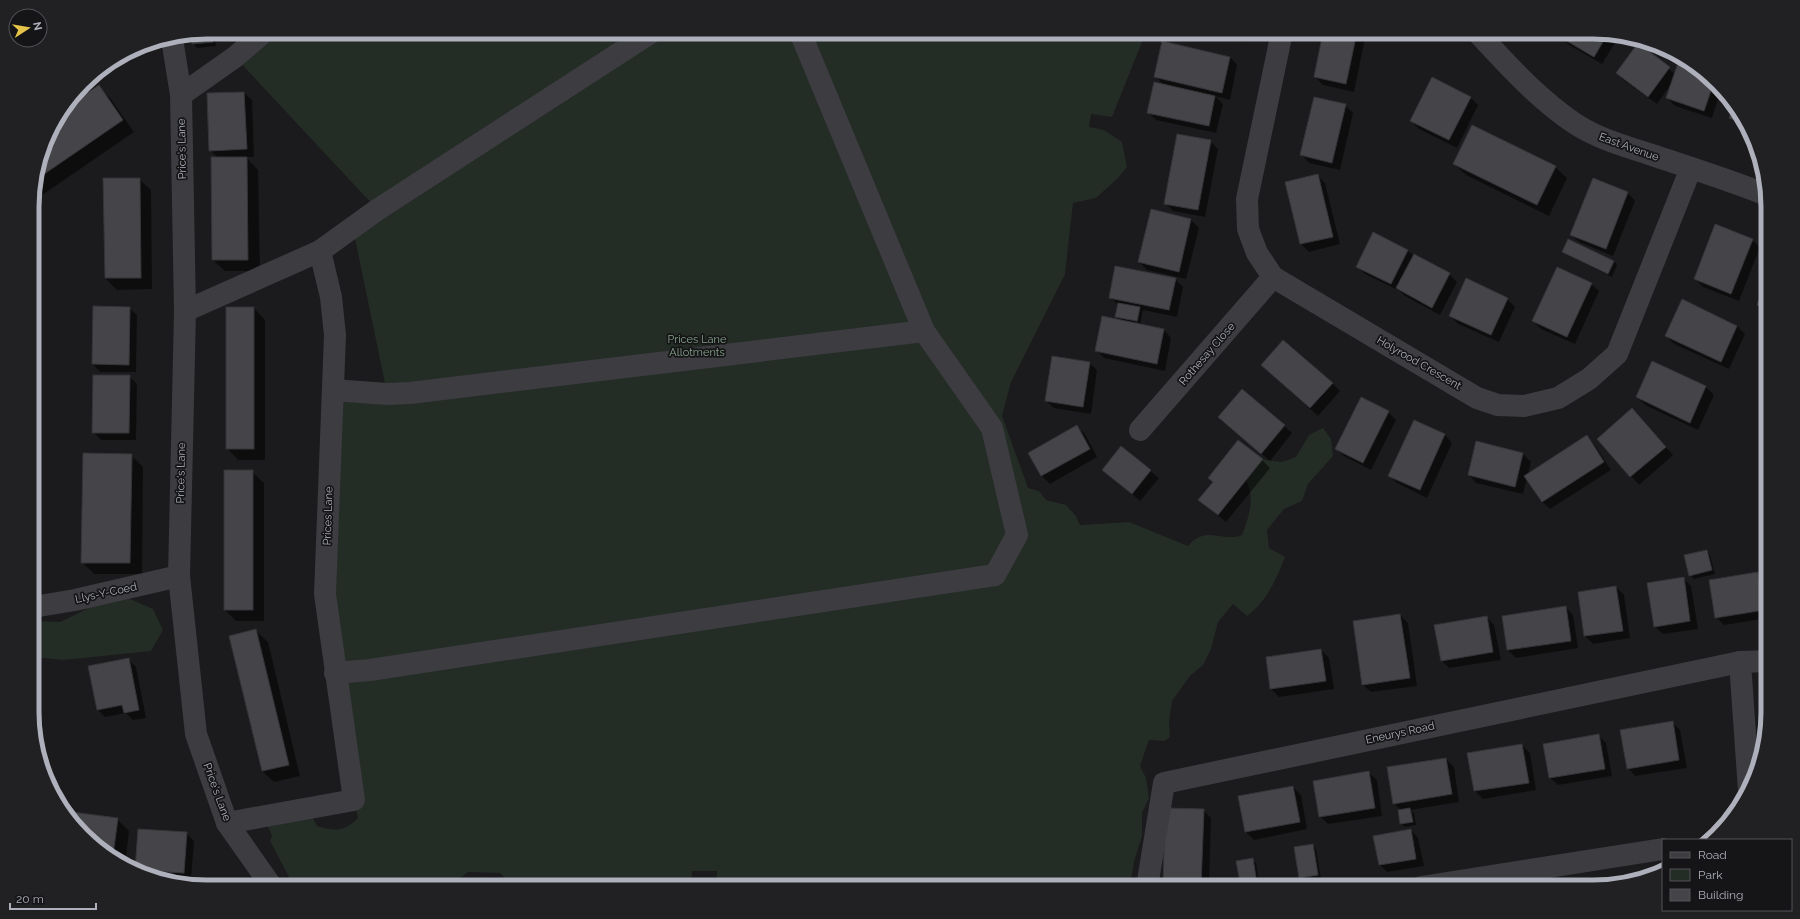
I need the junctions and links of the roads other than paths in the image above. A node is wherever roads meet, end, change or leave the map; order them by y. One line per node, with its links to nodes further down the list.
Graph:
1 (256, 39): 7 (street)
2 (641, 39): 10 (street)
3 (803, 39): 13 (street)
4 (1281, 39): 11 (street, Holyrood Crescent)
5 (1484, 39): 8 (street, East Avenue)
6 (173, 42): 7 (street, Price's Lane)
7 (181, 95): 12 (street, Price's Lane)
8 (1691, 168): 9 (street, East Avenue); 11 (street, Holyrood Crescent)
9 (1761, 193)
10 (320, 251): 12 (street); 14 (street, Prices Lane)
11 (1273, 277): 15 (street, Rothesay Close)
12 (185, 311): 16 (street, Price's Lane)
13 (924, 331): 14 (street); 20 (street)
14 (333, 390): 20 (street, Prices Lane)
15 (1140, 430)
16 (179, 576): 17 (street, Llys-Y-Coed); 22 (street, Price's Lane)
17 (39, 606)
18 (1761, 661): 19 (street, Eneurys Road)
19 (1740, 662): 21 (street); 25 (street, Eneurys Road)
20 (335, 673): 22 (street, Prices Lane)
21 (1748, 776)
22 (227, 823): 24 (street, Price's Lane)
23 (1662, 849): 26 (street)
24 (267, 880)
25 (1148, 880)
26 (1466, 880)

